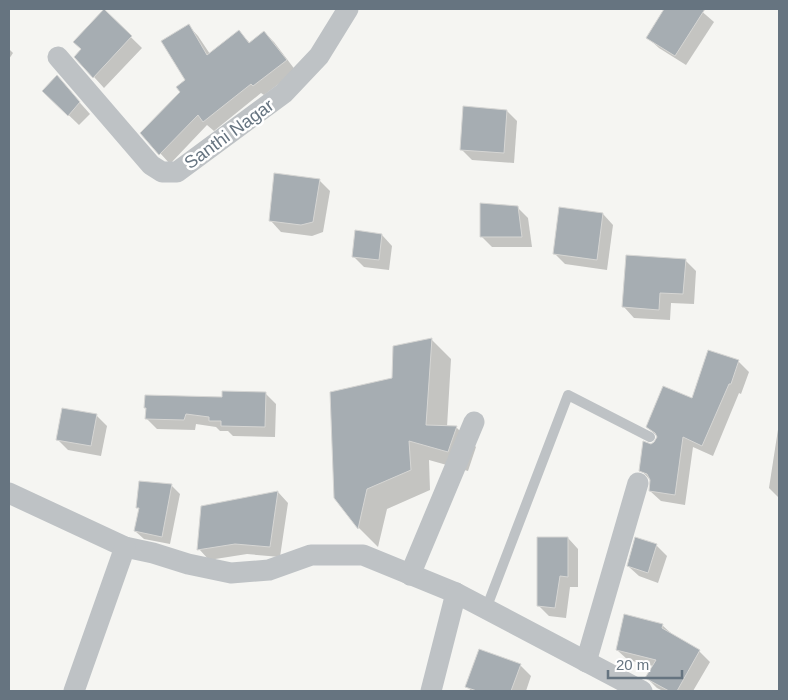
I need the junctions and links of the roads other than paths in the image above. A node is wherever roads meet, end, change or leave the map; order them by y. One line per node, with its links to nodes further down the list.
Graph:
1 (348, 9): 2 (street, Santhi Nagar)
2 (58, 57)
3 (474, 422): 8 (street)
4 (650, 437): 10 (lane)
5 (638, 483): 11 (street)
6 (9, 493): 7 (street)
7 (125, 547): 8 (street); 12 (street)
8 (410, 575): 9 (street)
9 (456, 594): 10 (street); 13 (street)
10 (486, 609): 11 (street)
11 (586, 662): 14 (street)
12 (74, 691)
13 (431, 691)
14 (642, 691)

